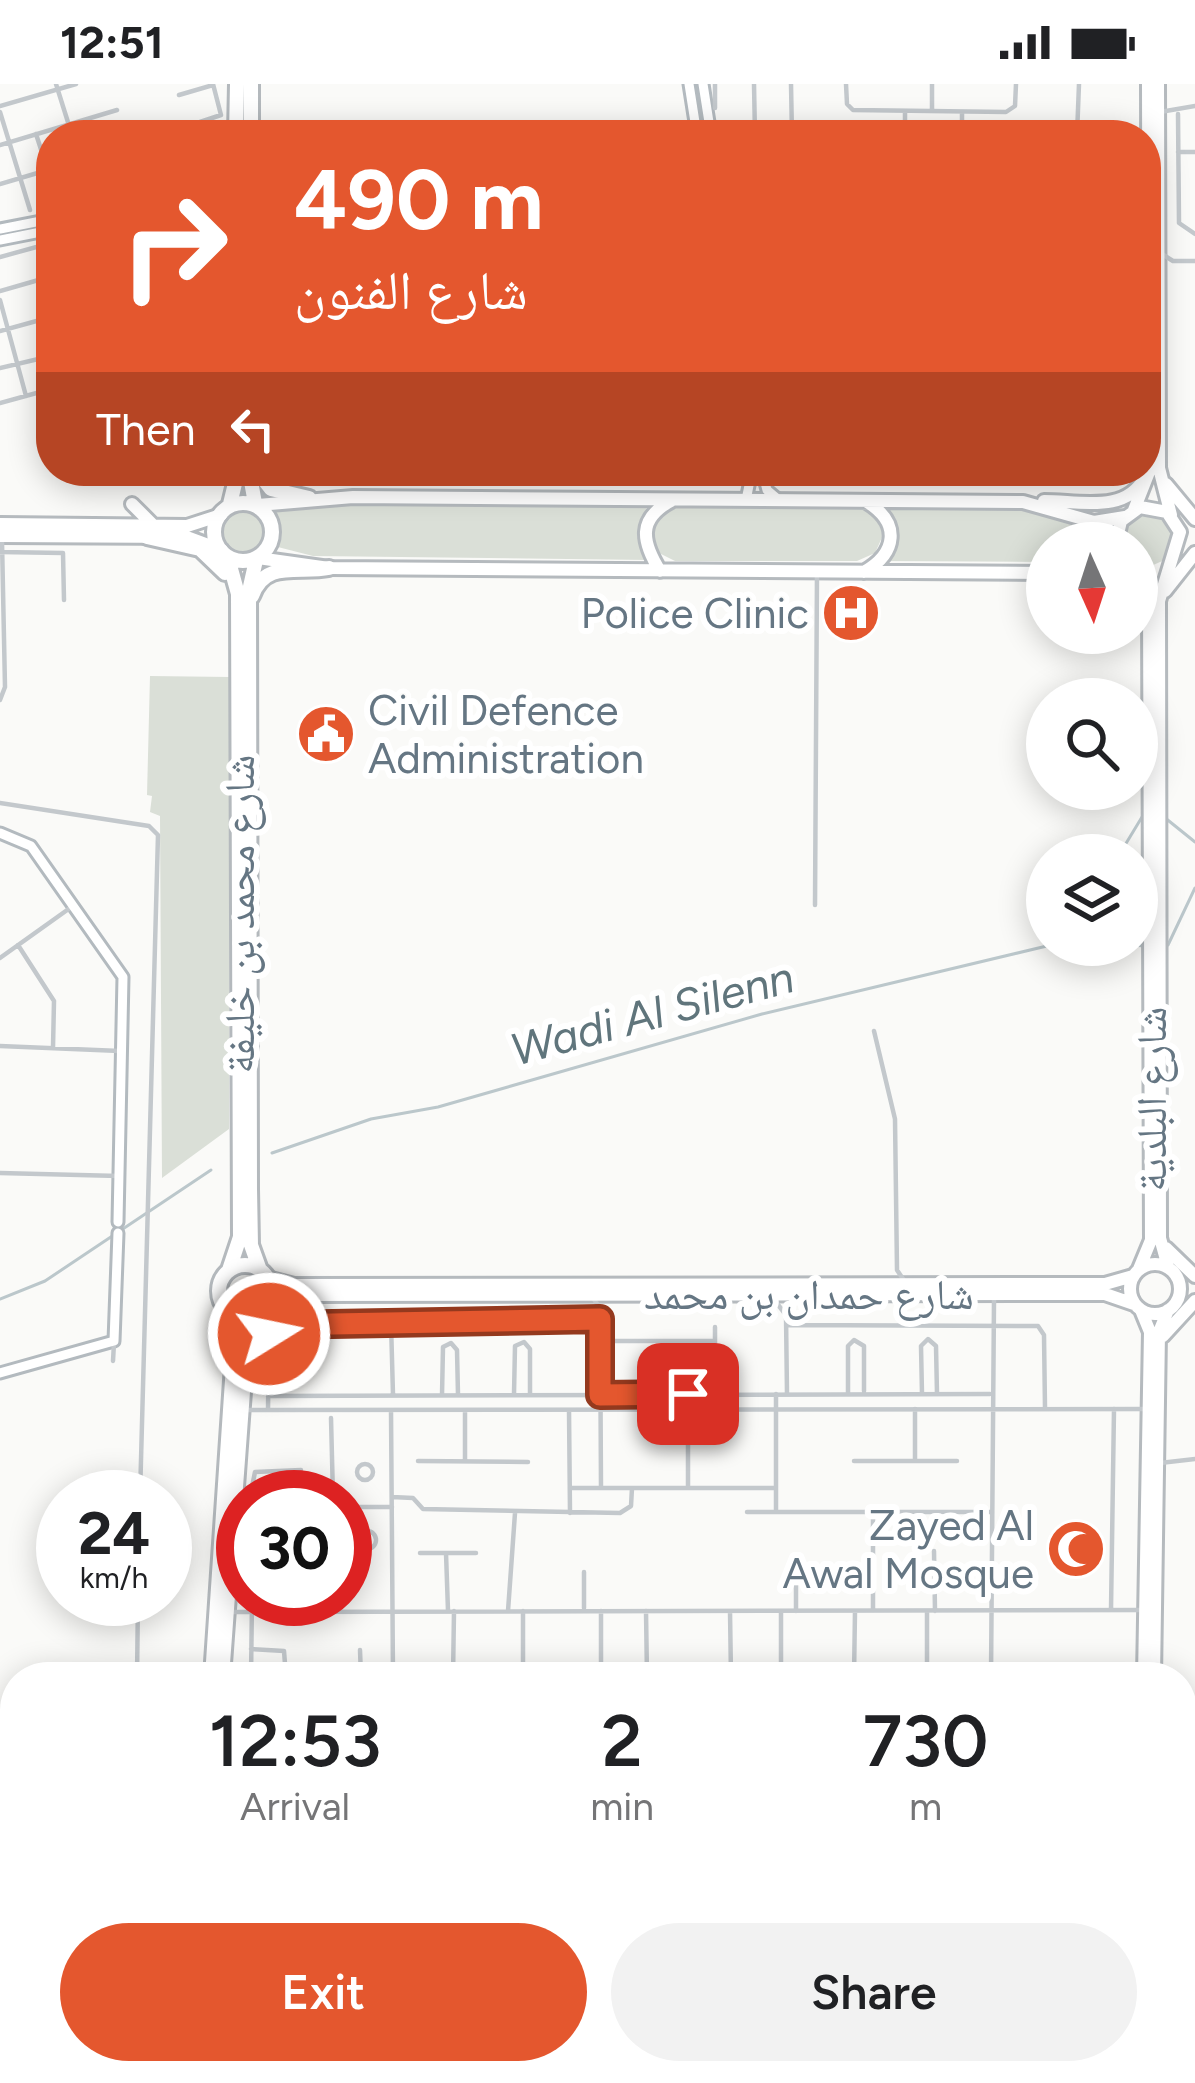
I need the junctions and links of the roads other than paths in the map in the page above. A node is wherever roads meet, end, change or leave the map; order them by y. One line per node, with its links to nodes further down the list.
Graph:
1 (76, 84): 14 (street)
2 (213, 84): 15 (street); 27 (street)
3 (247, 84): 28 (highway); 29 (highway)
4 (689, 84): 30 (street)
5 (703, 84): 31 (street)
6 (715, 84): 18 (street)
7 (754, 84): 32 (street)
8 (791, 84): 33 (street)
9 (846, 84): 21 (street)
10 (932, 84): 22 (street)
11 (1016, 84): 23 (street)
12 (1079, 84): 36 (street)
13 (1148, 84): 37 (main road)
14 (56, 87): 19 (street); 25 (street)
15 (179, 95)
16 (1161, 101): 17 (street)
17 (1195, 106)
18 (715, 108)
19 (0, 109): 39 (street)
20 (117, 110): 26 (street)
21 (905, 111): 22 (street); 34 (street)
22 (932, 111): 23 (street)
23 (962, 112): 35 (street)
24 (1178, 115): 41 (street)
25 (66, 120)
26 (81, 120)
27 (206, 120)
28 (240, 120)
29 (244, 120)
30 (695, 120)
31 (709, 120)
32 (755, 120)
33 (792, 120)
34 (905, 120)
35 (962, 120)
36 (1078, 120)
37 (1147, 120)
38 (36, 134): 39 (street)
39 (9, 142): 40 (street); 44 (street)
40 (0, 145)
41 (1178, 152): 42 (street); 50 (street)
42 (1195, 152)
43 (36, 173): 44 (street)
44 (20, 178): 45 (street); 46 (street)
45 (0, 184)
46 (30, 210)
47 (36, 222): 48 (street)
48 (0, 229)
49 (36, 233): 51 (street)
50 (1195, 234)
51 (0, 240)
52 (36, 247): 53 (street)
53 (0, 257)
54 (1161, 258): 55 (street)
55 (1173, 261): 56 (street); 57 (street)
56 (1195, 261)
57 (1161, 270)
58 (36, 281): 59 (street)
59 (0, 291)
60 (0, 300): 62 (street)
61 (36, 321): 62 (street)
62 (8, 329): 63 (street); 65 (street)
63 (0, 331)
64 (36, 359): 65 (street)
65 (17, 363): 66 (street); 68 (street)
66 (0, 368)
67 (36, 392): 68 (street)
68 (26, 395): 69 (street)
69 (0, 403)
70 (1161, 477): 89 (main road)
71 (1161, 485): 90 (main road)
72 (233, 486): 87 (highway)
73 (254, 486): 86 (highway)
74 (269, 486): 79 (highway)
75 (748, 486): 81 (street)
76 (766, 486): 82 (street)
77 (1140, 486): 84 (main road)
78 (1147, 486): 88 (main road)
79 (309, 498): 80 (main road); 86 (main road)
80 (672, 500): 81 (main road); 102 (main road)
81 (745, 501): 82 (main road)
82 (779, 501): 83 (main road)
83 (867, 502): 84 (main road); 104 (main road)
84 (1023, 502): 88 (main road)
85 (132, 504): 93 (main road)
86 (256, 504): 87 (highway); 99 (highway, شارع محمد بن خليفة)
87 (225, 509): 93 (main road); 97 (highway, شارع محمد بن خليفة)
88 (1129, 513): 90 (main road); 91 (main road)
89 (1195, 519)
90 (1174, 521): 94 (main road); 98 (main road, شارع البلدية)
91 (1125, 522)
92 (0, 524): 93 (main road)
93 (150, 531): 95 (main road); 97 (main road); 110 (highway)
94 (1195, 531)
95 (4, 543): 107 (street); 111 (street)
96 (1195, 549): 98 (main road); 108 (main road)
97 (225, 554): 99 (highway); 110 (highway, شارع محمد بن خليفة)
98 (1175, 556): 101 (main road); 106 (main road, شارع البلدية)
99 (257, 559): 100 (main road); 109 (highway, شارع محمد بن خليفة)
100 (329, 568): 102 (main road); 109 (highway)
101 (1158, 569)
102 (659, 571): 103 (main road)
103 (817, 572): 104 (main road); 117 (street)
104 (862, 572): 105 (main road)
105 (1026, 573)
106 (1158, 597)
107 (64, 600)
108 (1158, 601)
109 (249, 607): 132 (highway, شارع محمد بن خليفة)
110 (238, 622): 129 (highway, شارع محمد بن خليفة)
111 (2, 628): 113 (street)
112 (1154, 654): 120 (main road, شارع البلدية)
113 (0, 700)
114 (0, 803): 205 (street)
115 (0, 833): 116 (street)
116 (75, 904): 118 (street); 124 (street)
117 (815, 905)
118 (18, 945): 119 (street); 123 (street)
119 (0, 958)
120 (1155, 975): 127 (main road, شارع البلدية); 131 (main road, شارع البلدية)
121 (874, 1031): 130 (street)
122 (0, 1046): 123 (street)
123 (53, 1048): 124 (street)
124 (121, 1051): 126 (street)
125 (0, 1173): 126 (street)
126 (119, 1176): 158 (street)
127 (1161, 1218): 128 (main road, شارع البلدية); 133 (main road)
128 (1170, 1269): 131 (main road); 133 (main road); 145 (main road)
129 (229, 1270): 132 (highway); 148 (highway)
130 (897, 1270): 134 (street); 135 (street)
131 (1136, 1272): 134 (main road, شارع حمدان بن محمد); 144 (main road)
132 (264, 1274): 135 (main road, شارع حمدان بن محمد); 147 (highway)
133 (1195, 1279)
134 (908, 1283): 135 (main road, شارع حمدان بن محمد)
135 (886, 1284)
136 (767, 1294): 137 (main road, شارع حمدان بن محمد); 141 (main road, شارع حمدان بن محمد); 149 (street)
137 (805, 1294): 138 (main road, شارع حمدان بن محمد); 149 (street)
138 (977, 1294): 139 (main road, شارع حمدان بن محمد); 143 (street)
139 (1001, 1294): 143 (street); 144 (main road, شارع حمدان بن محمد)
140 (590, 1295): 141 (main road, شارع حمدان بن محمد); 146 (street); 147 (main road, شارع حمدان بن محمد)
141 (610, 1295): 146 (street)
142 (1195, 1298): 145 (main road); 160 (main road)
143 (990, 1307): 154 (street)
144 (1138, 1307): 145 (main road); 183 (main road)
145 (1172, 1307): 160 (main road)
146 (600, 1308): 150 (street)
147 (262, 1309): 148 (highway); 194 (highway)
148 (230, 1313): 255 (highway)
149 (786, 1315): 152 (street)
150 (600, 1319): 151 (street); 159 (street)
151 (392, 1323): 173 (street); 180 (street)
152 (786, 1325): 153 (street); 166 (street)
153 (856, 1325): 154 (street); 157 (street)
154 (990, 1326): 172 (street); 181 (street)
155 (715, 1327): 156 (street)
156 (715, 1340): 159 (street); 164 (street)
157 (856, 1340): 167 (street); 168 (street)
158 (114, 1341): 161 (street); 162 (street)
159 (600, 1341): 179 (street)
160 (1159, 1348): 197 (main road)
161 (113, 1361)
162 (0, 1373)
163 (688, 1394): 164 (street); 179 (street); 184 (street)
164 (715, 1394): 165 (street)
165 (776, 1394): 166 (street); 185 (street)
166 (787, 1394): 167 (street)
167 (848, 1394): 168 (street)
168 (864, 1394): 169 (street)
169 (895, 1394): 170 (street); 186 (street)
170 (922, 1394): 171 (street); 171 (street)
171 (938, 1394): 172 (street)
172 (991, 1394): 188 (street)
173 (393, 1395): 174 (street); 180 (street)
174 (442, 1395): 175 (street); 175 (street)
175 (458, 1395): 176 (street)
176 (486, 1395): 177 (street); 191 (street)
177 (514, 1395): 178 (street); 178 (street)
178 (530, 1395): 179 (street)
179 (600, 1395): 193 (street)
180 (268, 1396): 195 (street)
181 (1045, 1408): 182 (street); 188 (street)
182 (1114, 1408): 183 (street); 233 (street)
183 (1149, 1408): 234 (main road)
184 (688, 1409): 185 (street); 193 (street); 213 (street)
185 (776, 1409): 186 (street); 214 (street)
186 (895, 1409): 187 (street)
187 (915, 1409): 188 (street); 202 (street)
188 (991, 1409): 221 (street)
189 (391, 1410): 190 (street); 195 (street); 209 (street)
190 (465, 1410): 191 (street); 200 (street)
191 (486, 1410): 192 (street)
192 (569, 1410): 193 (street); 210 (street)
193 (600, 1410): 211 (street)
194 (242, 1411): 195 (street); 206 (highway)
195 (268, 1411)
196 (331, 1418): 207 (street)
197 (1161, 1458): 198 (street); 271 (main road)
198 (1195, 1459)
199 (418, 1461): 200 (street)
200 (465, 1461): 204 (street)
201 (854, 1461): 202 (street)
202 (915, 1461): 203 (street)
203 (957, 1461)
204 (528, 1462)
205 (141, 1470)
206 (238, 1470)
207 (332, 1470)
208 (372, 1475): 209 (street)
209 (392, 1475): 215 (street)
210 (569, 1488): 211 (street); 223 (street)
211 (601, 1488): 212 (street)
212 (632, 1488): 213 (street); 223 (street)
213 (688, 1488): 214 (street)
214 (776, 1488): 219 (street)
215 (392, 1497): 217 (street); 222 (street)
216 (372, 1507): 217 (street)
217 (392, 1507): 225 (street)
218 (747, 1512): 219 (street)
219 (776, 1512): 220 (street)
220 (873, 1512): 221 (street); 245 (street)
221 (991, 1512): 232 (street)
222 (515, 1513): 223 (street); 236 (street)
223 (569, 1513)
224 (374, 1543): 225 (street)
225 (392, 1543): 248 (street)
226 (934, 1551): 246 (street)
227 (419, 1553): 228 (street)
228 (446, 1553): 229 (street); 235 (street)
229 (476, 1553)
230 (796, 1570): 243 (street)
231 (584, 1572): 238 (street)
232 (991, 1610): 233 (street); 246 (street); 269 (street)
233 (1111, 1610): 234 (street)
234 (1145, 1610): 270 (main road)
235 (451, 1611): 236 (street); 248 (street); 261 (street)
236 (508, 1611): 237 (street)
237 (523, 1611): 238 (street); 262 (street)
238 (584, 1611): 239 (street)
239 (601, 1611): 240 (street); 263 (street)
240 (646, 1611): 241 (street); 264 (street)
241 (730, 1611): 242 (street); 265 (street)
242 (781, 1611): 243 (street); 266 (street)
243 (796, 1611): 244 (street)
244 (854, 1611): 245 (street); 267 (street)
245 (873, 1611): 246 (street)
246 (931, 1611): 268 (street)
247 (372, 1612): 248 (street)
248 (393, 1612): 260 (street)
249 (138, 1626): 254 (street)
250 (226, 1626): 256 (highway)
251 (252, 1626): 252 (street)
252 (251, 1649): 257 (street); 258 (street)
253 (360, 1650): 259 (street)
254 (137, 1662)
255 (213, 1662)
256 (223, 1662)
257 (251, 1662)
258 (285, 1662)
259 (360, 1662)
260 (393, 1662)
261 (453, 1662)
262 (523, 1662)
263 (601, 1662)
264 (646, 1662)
265 (731, 1662)
266 (781, 1662)
267 (854, 1662)
268 (928, 1662)
269 (991, 1662)
270 (1144, 1662)
271 (1154, 1662)

